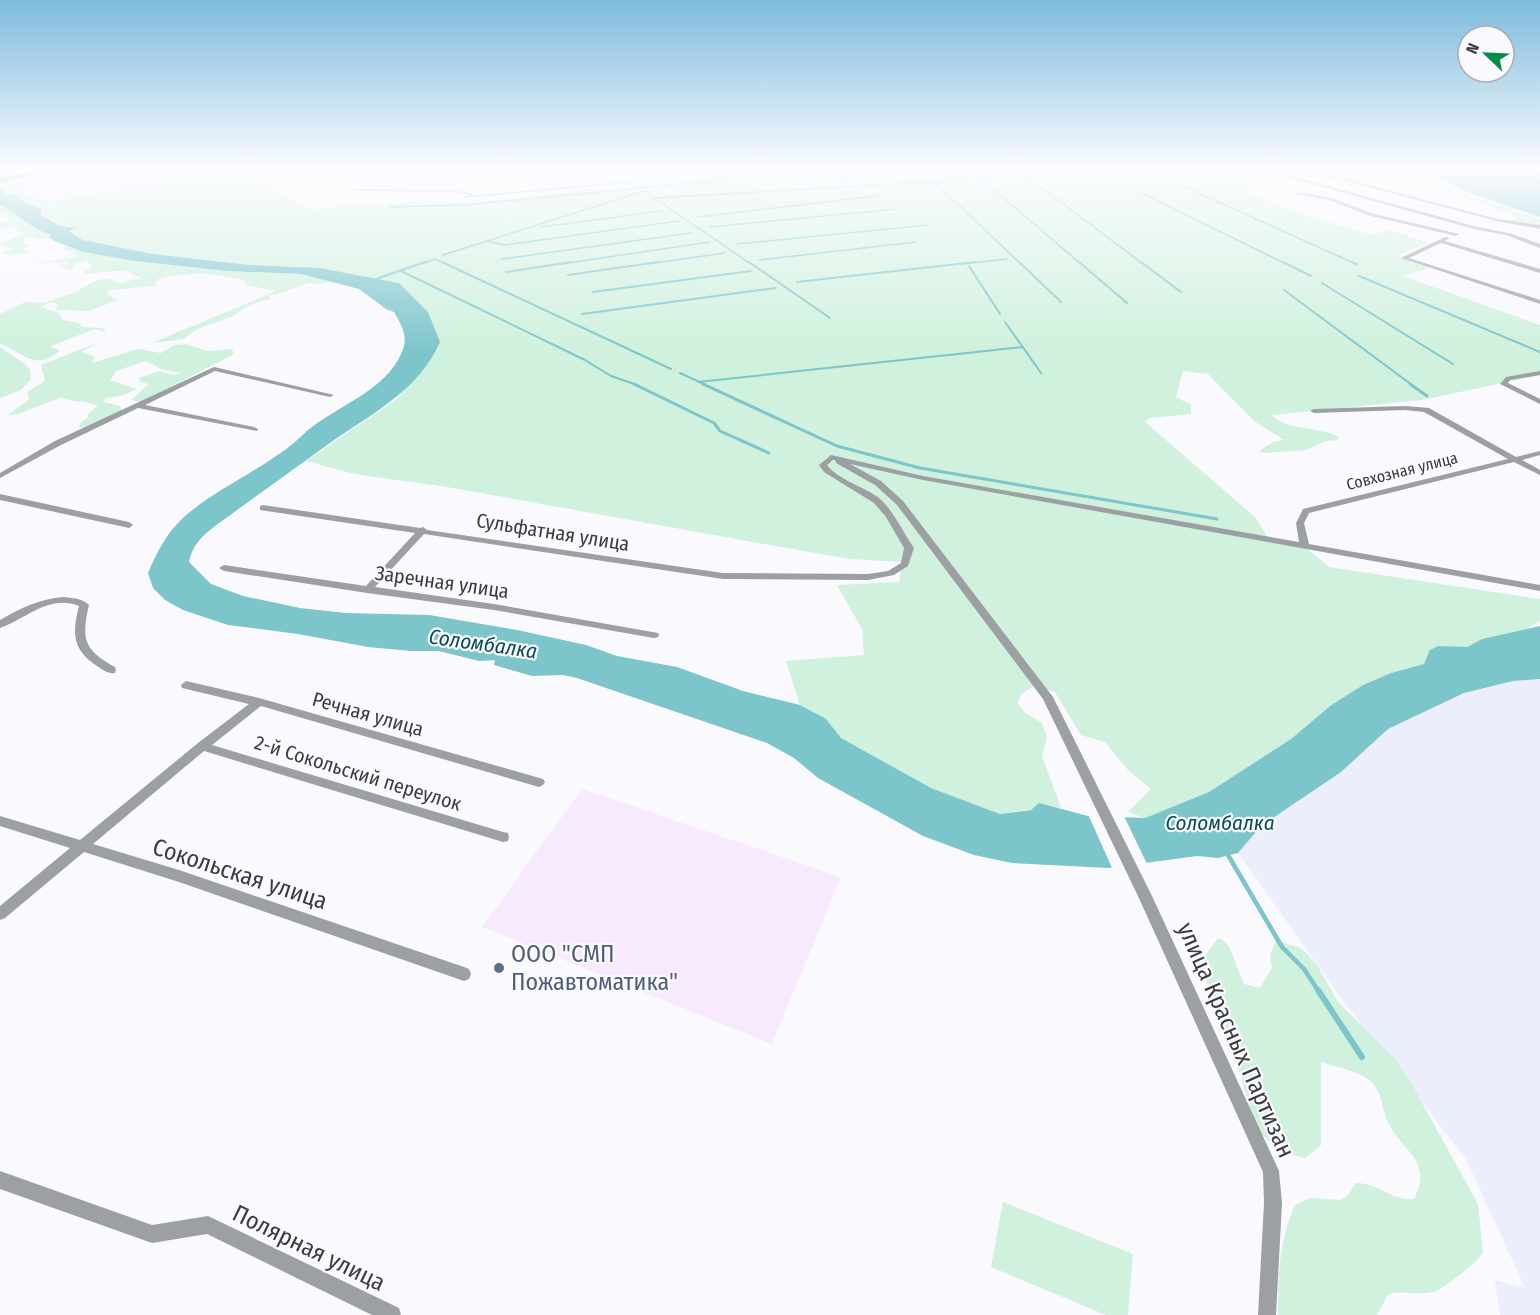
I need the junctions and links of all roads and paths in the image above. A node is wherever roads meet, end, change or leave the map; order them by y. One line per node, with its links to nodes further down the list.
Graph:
1 (1435, 229): 4 (street)
2 (1471, 229): 4 (street)
3 (1483, 229): 6 (street)
4 (1455, 234): 5 (street)
5 (1442, 241): 7 (street); 8 (street)
6 (1540, 246)
7 (1540, 271)
8 (1539, 301)
9 (1540, 373): 11 (street)
10 (330, 396): 12 (street)
11 (1540, 402)
12 (140, 406): 14 (street); 19 (street)
13 (1314, 411): 17 (street)
14 (254, 429)
15 (1540, 453): 17 (street, Совхозная улица)
16 (831, 457): 23 (street, Сульфатная улица); 24 (street); 42 (street, улица Красных Партизан)
17 (1515, 459): 18 (street); 24 (street, Совхозная улица)
18 (1540, 473)
19 (0, 476)
20 (0, 497): 22 (street)
21 (263, 508): 23 (street, Сульфатная улица)
22 (129, 525)
23 (423, 530): 27 (street)
24 (1304, 544): 26 (street)
25 (224, 568): 27 (street, Заречная улица)
26 (1540, 588)
27 (367, 590): 29 (street, Заречная улица)
28 (0, 625): 30 (street)
29 (654, 635)
30 (111, 669)
31 (186, 685): 32 (street, Речная улица)
32 (259, 702): 33 (street); 34 (street, Речная улица)
33 (201, 746): 36 (street, 2-й Сокольский переулок); 37 (street)
34 (539, 782)
35 (0, 821): 37 (street, Сокольская улица)
36 (503, 837)
37 (81, 846): 38 (street); 39 (street, Сокольская улица)
38 (0, 914)
39 (464, 974)
40 (0, 1180): 41 (street, Полярная улица)
41 (392, 1315)
42 (1267, 1315)

